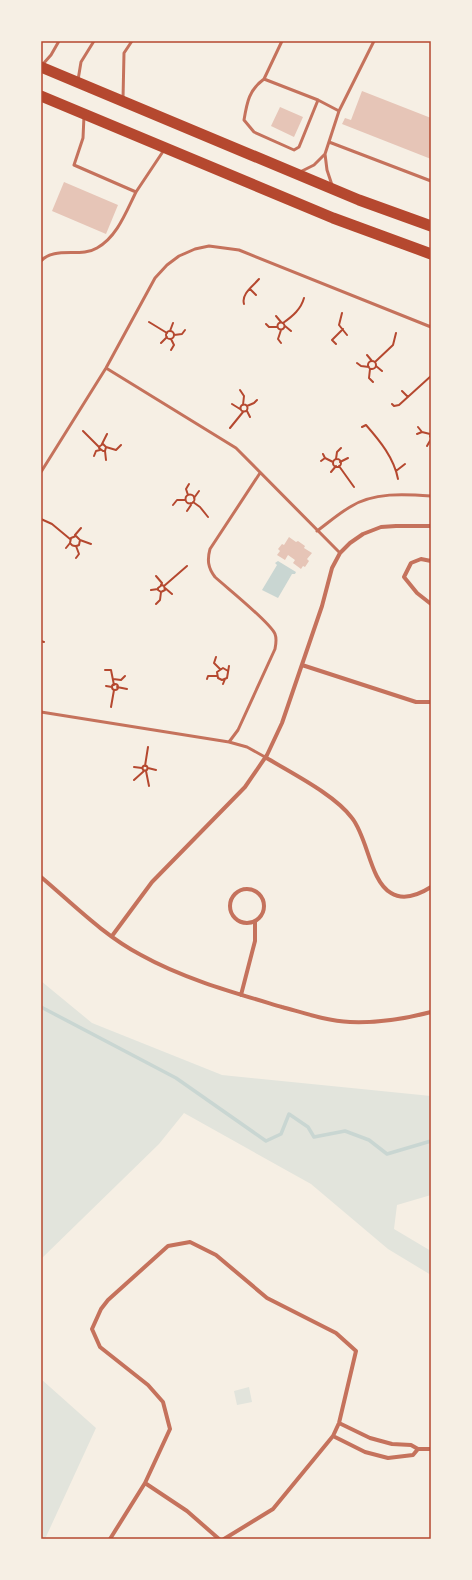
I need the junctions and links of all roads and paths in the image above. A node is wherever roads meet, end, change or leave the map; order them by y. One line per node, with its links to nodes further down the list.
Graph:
1 (58, 41): 6 (lane)
2 (94, 41): 8 (lane)
3 (132, 41): 11 (lane)
4 (282, 41): 7 (lane)
5 (374, 41): 12 (lane)
6 (41, 67): 8 (highway)
7 (264, 79): 10 (lane); 10 (lane)
8 (78, 82): 11 (highway)
9 (41, 96): 13 (highway)
10 (318, 100): 12 (lane)
11 (123, 101): 17 (highway)
12 (339, 111): 14 (lane)
13 (84, 114): 15 (highway); 20 (lane)
14 (329, 142): 16 (lane); 18 (lane)
15 (165, 149): 20 (lane); 22 (highway)
16 (325, 154): 17 (lane); 19 (lane)
17 (297, 174): 19 (highway)
18 (431, 181)
19 (334, 190): 21 (highway)
20 (136, 192): 23 (lane)
21 (431, 226)
22 (431, 254)
23 (41, 261)
24 (259, 279): 25 (path)
25 (250, 289): 26 (path); 28 (path)
26 (256, 295)
27 (304, 298): 34 (path)
28 (244, 304)
29 (342, 313): 37 (path)
30 (276, 316): 34 (path)
31 (149, 322): 42 (path)
32 (173, 323): 40 (path)
33 (266, 324): 35 (path)
34 (283, 324): 35 (path); 39 (path); 41 (path)
35 (277, 327): 39 (path)
36 (431, 327): 56 (lane)
37 (343, 329): 45 (path); 50 (path)
38 (185, 330): 44 (path)
39 (281, 330): 49 (path)
40 (170, 331): 42 (path); 44 (path)
41 (291, 331)
42 (167, 333): 46 (path)
43 (396, 333): 53 (path)
44 (174, 335): 47 (path)
45 (347, 335)
46 (167, 337): 47 (path); 48 (path)
47 (171, 339): 51 (path)
48 (161, 343)
49 (281, 343)
50 (336, 344)
51 (171, 350)
52 (367, 355): 53 (path)
53 (374, 362): 55 (path); 57 (path)
54 (357, 363): 57 (path)
55 (376, 366): 57 (path); 58 (path)
56 (106, 368): 103 (lane); 105 (lane)
57 (370, 368): 60 (path)
58 (382, 371)
59 (431, 376): 63 (path)
60 (372, 382)
61 (240, 390): 67 (path)
62 (402, 391): 63 (path)
63 (408, 397): 66 (path)
64 (257, 400): 68 (path)
65 (232, 404): 69 (path)
66 (392, 404)
67 (243, 405): 68 (path); 69 (path)
68 (247, 406): 70 (path)
69 (240, 409): 71 (path)
70 (247, 411): 71 (path); 72 (path)
71 (244, 412): 75 (path)
72 (250, 417)
73 (362, 427): 102 (path)
74 (418, 427): 77 (path)
75 (230, 428)
76 (82, 431): 85 (path)
77 (422, 432): 79 (path); 80 (path)
78 (108, 434): 82 (path)
79 (417, 434)
80 (430, 434): 81 (path)
81 (431, 439): 84 (path)
82 (102, 444): 85 (path); 86 (path)
83 (121, 445): 86 (path)
84 (427, 446)
85 (99, 447): 88 (path)
86 (106, 448): 89 (path)
87 (341, 448): 94 (path)
88 (100, 450): 89 (path); 91 (path)
89 (105, 451): 95 (path)
90 (322, 454): 92 (path)
91 (94, 456)
92 (326, 458): 96 (path); 97 (path)
93 (348, 458): 98 (path)
94 (336, 459): 97 (path); 98 (path)
95 (106, 460)
96 (321, 461)
97 (333, 462): 100 (path)
98 (340, 462): 101 (path)
99 (405, 464): 102 (path)
100 (336, 466): 101 (path); 104 (path)
101 (339, 466): 108 (path)
102 (396, 471): 106 (path)
103 (41, 472)
104 (331, 472)
105 (260, 473): 121 (lane); 162 (lane)
106 (398, 479)
107 (189, 484): 110 (path)
108 (354, 487)
109 (199, 492): 112 (path)
110 (188, 494): 112 (path); 113 (path)
111 (431, 496): 121 (lane)
112 (194, 498): 114 (path)
113 (185, 500): 114 (path); 115 (path)
114 (192, 503): 116 (path); 117 (path)
115 (173, 505)
116 (187, 511)
117 (208, 517)
118 (41, 519): 123 (path)
119 (431, 526): 129 (street)
120 (81, 528): 122 (path)
121 (317, 531): 129 (lane)
122 (74, 536): 123 (path); 124 (path)
123 (70, 539): 125 (path)
124 (80, 540): 126 (path); 127 (path)
125 (70, 543): 127 (path); 128 (path)
126 (91, 544)
127 (76, 546): 130 (path)
128 (66, 548)
129 (340, 553): 142 (street)
130 (76, 558)
131 (431, 560): 140 (street)
132 (187, 566): 134 (path)
133 (156, 576): 134 (path)
134 (164, 586): 135 (path); 137 (path); 138 (path)
135 (158, 589): 136 (path); 137 (path)
136 (150, 590)
137 (161, 592): 139 (path)
138 (172, 594)
139 (156, 604)
140 (431, 604)
141 (216, 657): 144 (path)
142 (302, 665): 159 (street); 164 (street)
143 (229, 666): 146 (path)
144 (220, 669): 146 (path); 148 (path)
145 (105, 670): 149 (path)
146 (228, 671): 151 (path)
147 (125, 676): 149 (path)
148 (217, 676): 150 (path); 151 (path)
149 (113, 679): 152 (path)
150 (207, 679)
151 (225, 679): 153 (path)
152 (114, 684): 155 (path); 156 (path)
153 (224, 684)
154 (106, 686): 156 (path)
155 (117, 687): 157 (path); 158 (path)
156 (112, 688): 158 (path)
157 (127, 689)
158 (114, 690): 160 (path)
159 (431, 702)
160 (112, 707)
161 (41, 712): 162 (lane)
162 (230, 742): 164 (lane)
163 (148, 747): 165 (path)
164 (265, 757): 173 (street); 175 (street)
165 (145, 766): 167 (path); 168 (path)
166 (134, 767): 168 (path)
167 (148, 768): 168 (path); 169 (path)
168 (144, 770): 170 (path); 171 (path)
169 (156, 770)
170 (134, 780)
171 (149, 786)
172 (41, 876): 175 (street)
173 (431, 887)
174 (255, 921): 174 (street); 176 (street)
175 (112, 936): 176 (street)
176 (241, 995): 177 (street)
177 (431, 1012)
178 (339, 1423): 179 (street); 180 (street); 182 (street)
179 (334, 1436): 180 (street); 185 (street)
180 (418, 1449): 181 (street)
181 (431, 1449)
182 (145, 1484): 183 (street); 184 (street)
183 (110, 1539)
184 (219, 1539)
185 (224, 1539)

